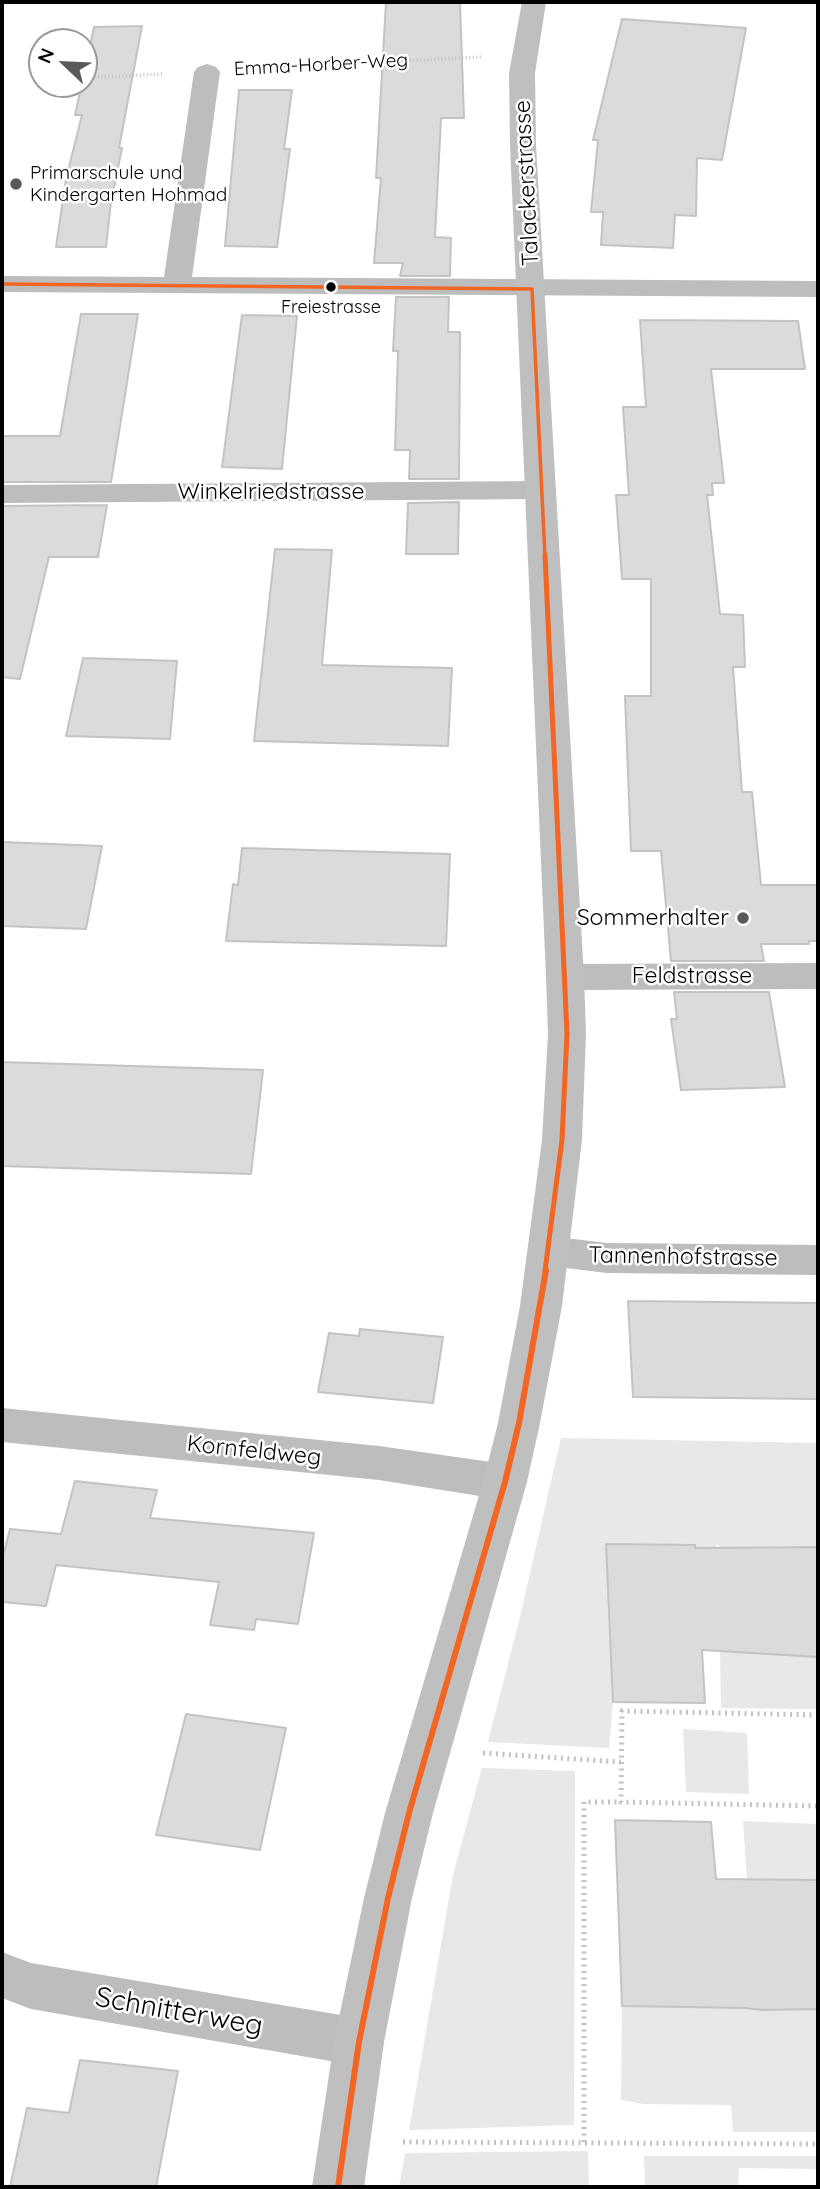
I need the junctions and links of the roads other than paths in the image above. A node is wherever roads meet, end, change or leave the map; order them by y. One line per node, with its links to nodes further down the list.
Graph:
1 (534, 2): 5 (main road, Talackerstrasse)
2 (207, 72): 4 (street, Emma-Horber-Weg)
3 (2, 284): 4 (street)
4 (177, 286): 5 (street)
5 (532, 289): 6 (street); 7 (main road, Talackerstrasse)
6 (818, 289)
7 (541, 490): 8 (street, Winkelriedstrasse); 9 (main road, Talackerstrasse)
8 (2, 494)
9 (565, 976): 10 (street, Feldstrasse); 11 (main road, Talackerstrasse)
10 (818, 976)
11 (549, 1251): 12 (street, Tannenhofstrasse); 14 (main road, Talackerstrasse)
12 (818, 1260)
13 (2, 1425): 14 (street, Kornfeldweg)
14 (505, 1482): 16 (main road, Talackerstrasse)
15 (2, 1975): 16 (street, Schnitterweg)
16 (359, 2042): 17 (main road, Talackerstrasse)
17 (338, 2187)

